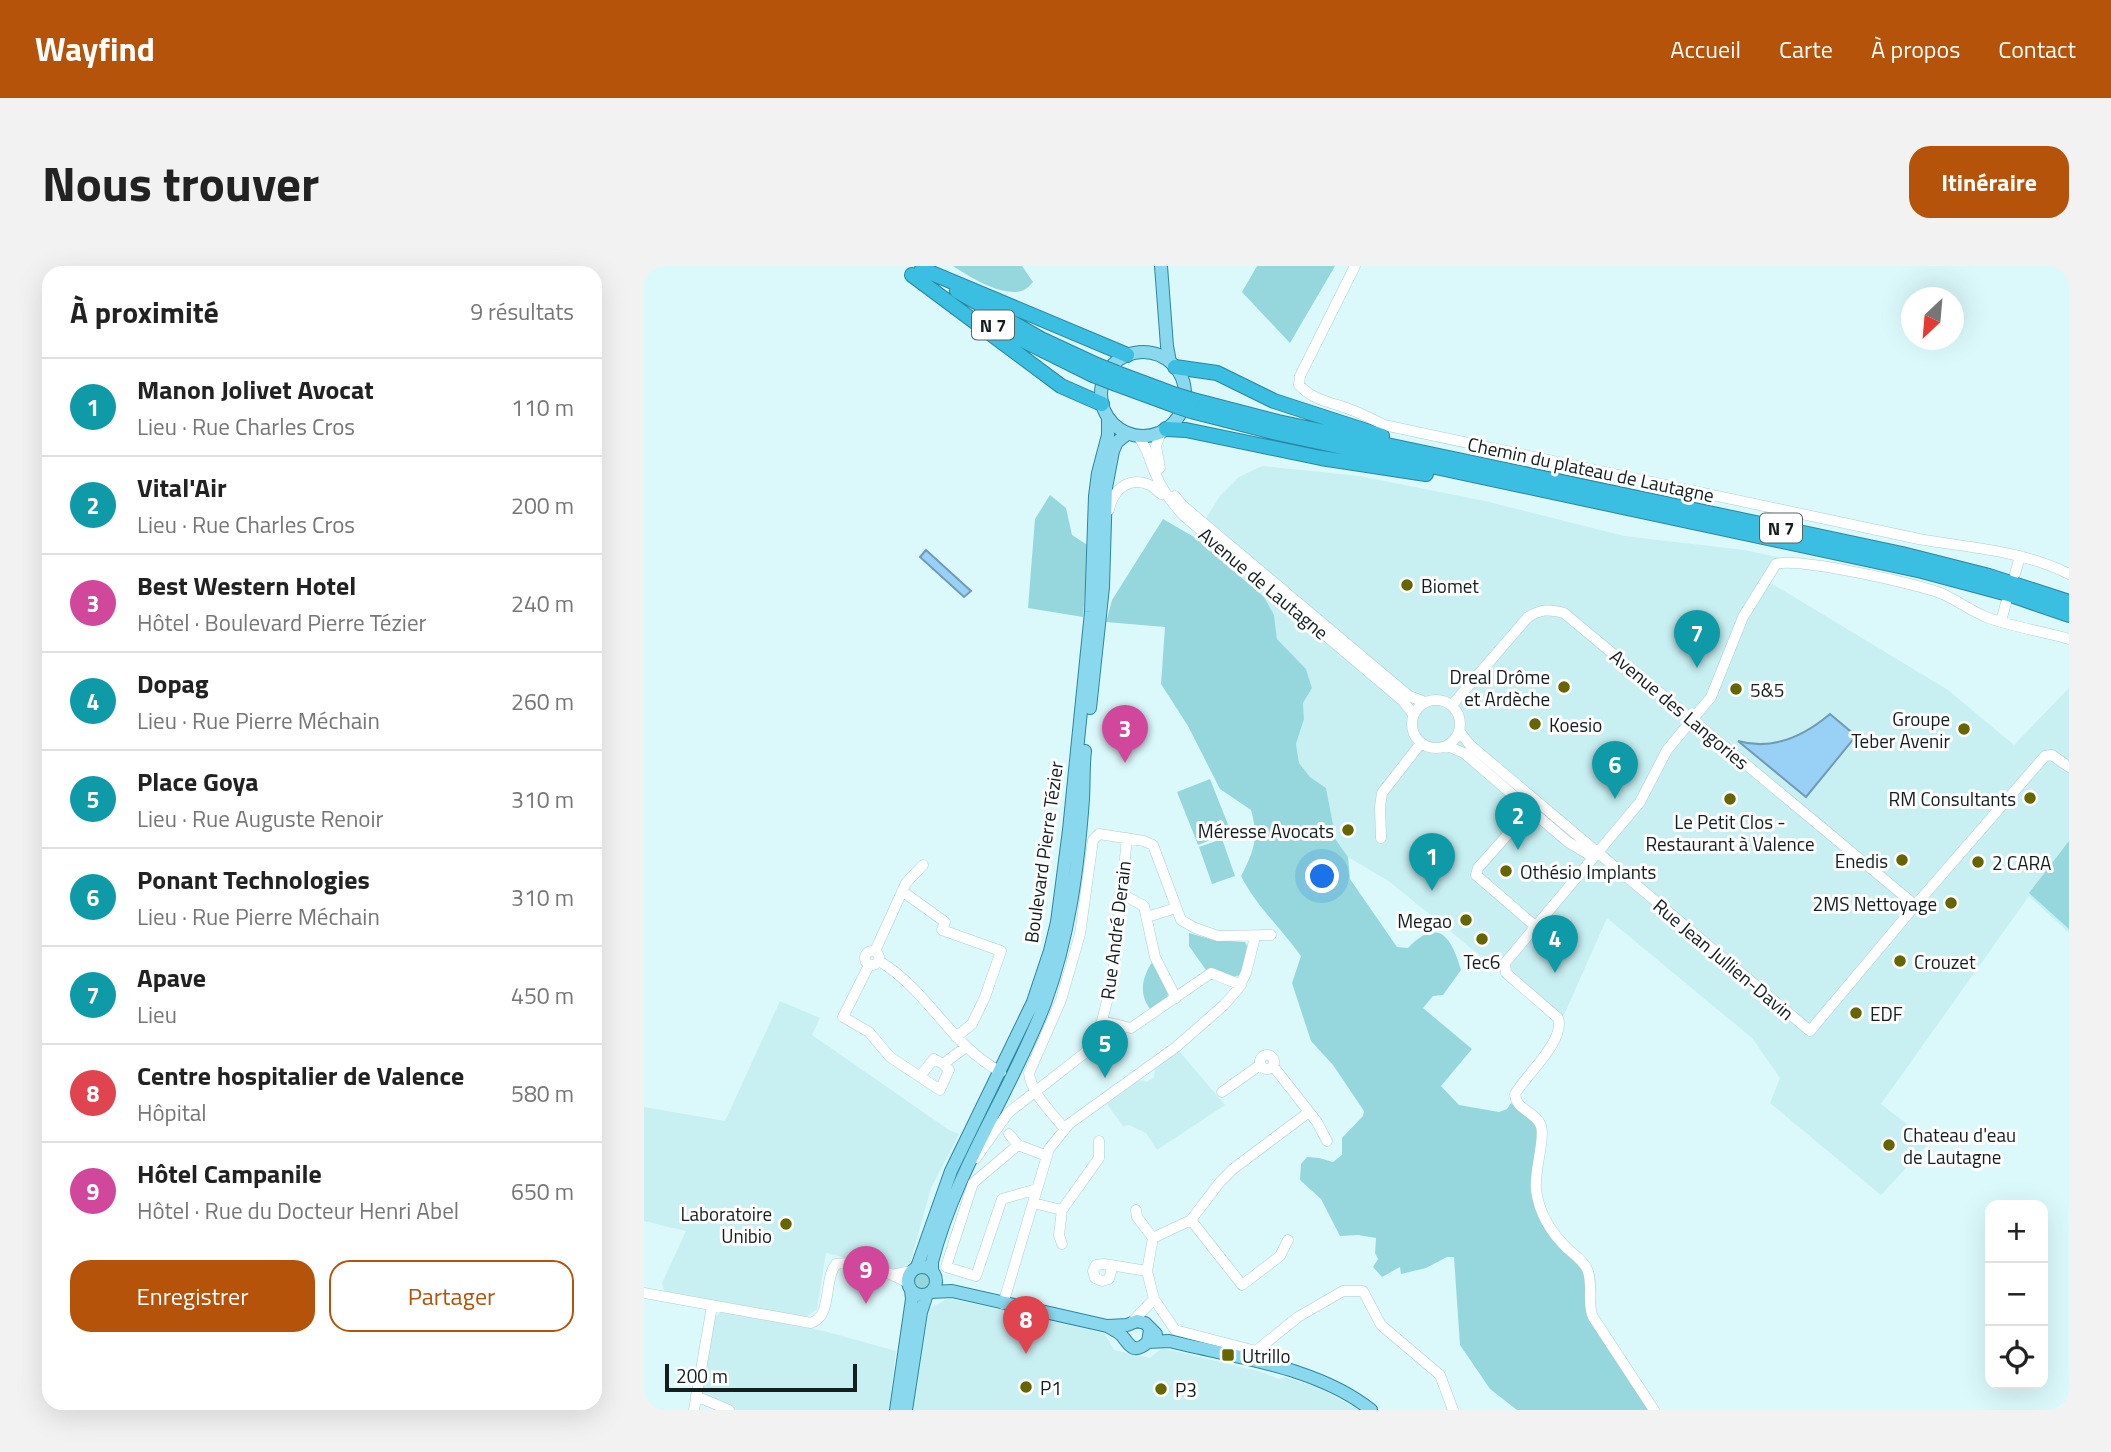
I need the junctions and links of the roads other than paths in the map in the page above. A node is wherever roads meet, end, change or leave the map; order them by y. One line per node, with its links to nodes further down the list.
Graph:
1 (899, 266): 4 (highway, N 7)
2 (1161, 266): 5 (main road)
3 (1354, 266): 18 (street, Chemin du plateau de Lautagne)
4 (917, 270): 7 (highway); 9 (highway); 10 (highway, N 7, bridge)
5 (1165, 324): 6 (main road); 8 (main road)
6 (1148, 352): 7 (main road); 8 (main road)
7 (1127, 355): 9 (main road)
8 (1174, 367): 12 (main road); 14 (highway)
9 (1102, 404): 11 (main road)
10 (1192, 406): 14 (highway, N 7); 15 (highway, N 7)
11 (1108, 418): 13 (main road); 56 (main road, Boulevard Pierre Tézier)
12 (1163, 430): 13 (main road); 15 (highway); 26 (street, Avenue de Lautagne)
13 (1132, 434): 16 (street, Avenue de Lautagne); 17 (main road, Boulevard Pierre Tézier)
14 (1484, 467): 21 (highway, N 7)
15 (1578, 498): 23 (highway, N 7)
16 (1184, 516): 17 (street); 28 (street, Avenue de Lautagne)
17 (1105, 548): 67 (main road, Boulevard Pierre Tézier)
18 (2021, 556): 19 (street); 20 (street)
19 (2015, 574)
20 (2069, 574)
21 (2069, 602)
22 (2006, 603): 24 (street)
23 (2069, 615)
24 (2001, 621): 25 (street); 29 (street)
25 (2069, 639)
26 (1425, 702): 27 (street); 28 (street)
27 (1452, 705): 29 (street, Avenue des Langories); 30 (street)
28 (1413, 714): 31 (street)
29 (1693, 719): 37 (street); 41 (street, Avenue des Langories)
30 (1459, 731): 32 (street); 34 (street)
31 (1421, 743): 32 (street); 36 (street)
32 (1447, 746): 34 (street)
33 (2069, 767): 41 (street, Rue Jean Jullien-Davin)
34 (1530, 802): 37 (street); 44 (street)
35 (1127, 838): 40 (street, Rue André Derain); 42 (street); 58 (street)
36 (1381, 838)
37 (1596, 854): 44 (street); 51 (street, Rue Jean Jullien-Davin)
38 (923, 865): 39 (street)
39 (902, 891): 47 (street); 52 (street)
40 (1120, 893): 43 (street); 50 (street, Rue André Derain)
41 (1915, 905): 51 (street, Rue Jean Jullien-Davin)
42 (1176, 908): 43 (street); 46 (street)
43 (1147, 917): 49 (street)
44 (1535, 926): 95 (street)
45 (1271, 935): 46 (street)
46 (1255, 937): 48 (street)
47 (874, 959): 52 (street); 57 (street)
48 (1241, 985): 49 (street); 61 (street)
49 (1176, 998): 50 (street)
50 (1102, 1021): 58 (street, Rue André Derain)
51 (1810, 1031): 53 (street)
52 (956, 1037): 54 (street)
53 (1802, 1041)
54 (966, 1047): 55 (street); 56 (street)
55 (943, 1064): 57 (street); 57 (street)
56 (1001, 1072): 79 (main road, Boulevard Pierre Tézier)
57 (920, 1076)
58 (1036, 1091): 61 (street); 67 (street, Rue André Derain)
59 (1222, 1092): 60 (street)
60 (1309, 1112): 64 (street); 72 (street)
61 (1064, 1128): 66 (street)
62 (1009, 1134): 65 (street)
63 (1099, 1141): 70 (street)
64 (1327, 1141)
65 (1018, 1144): 66 (street); 68 (street)
66 (1048, 1156): 68 (street)
67 (962, 1174): 78 (main road, Boulevard Pierre Tézier)
68 (1037, 1189): 69 (street)
69 (1033, 1203): 70 (street); 82 (street)
70 (1062, 1210): 75 (street)
71 (1136, 1210): 73 (street)
72 (1191, 1220): 73 (street); 74 (street)
73 (1153, 1238): 77 (street)
74 (1288, 1240)
75 (1062, 1244)
76 (1110, 1266): 77 (street)
77 (1147, 1271): 83 (street)
78 (934, 1274): 79 (main road); 81 (main road); 82 (main road)
79 (912, 1278): 81 (main road); 84 (street); 91 (main road, Boulevard Pierre Tézier)
80 (644, 1293): 84 (street)
81 (929, 1293): 82 (main road); 92 (main road)
82 (1004, 1301): 85 (main road)
83 (1151, 1302): 85 (street); 86 (street)
84 (712, 1306): 88 (street)
85 (1138, 1330): 87 (main road)
86 (1256, 1351): 87 (street); 94 (street)
87 (1262, 1364): 93 (main road)
88 (696, 1396): 89 (street); 90 (street)
89 (694, 1410)
90 (729, 1410)
91 (895, 1410)
92 (906, 1410)
93 (1371, 1410)
94 (1453, 1410)
95 (1654, 1410)

